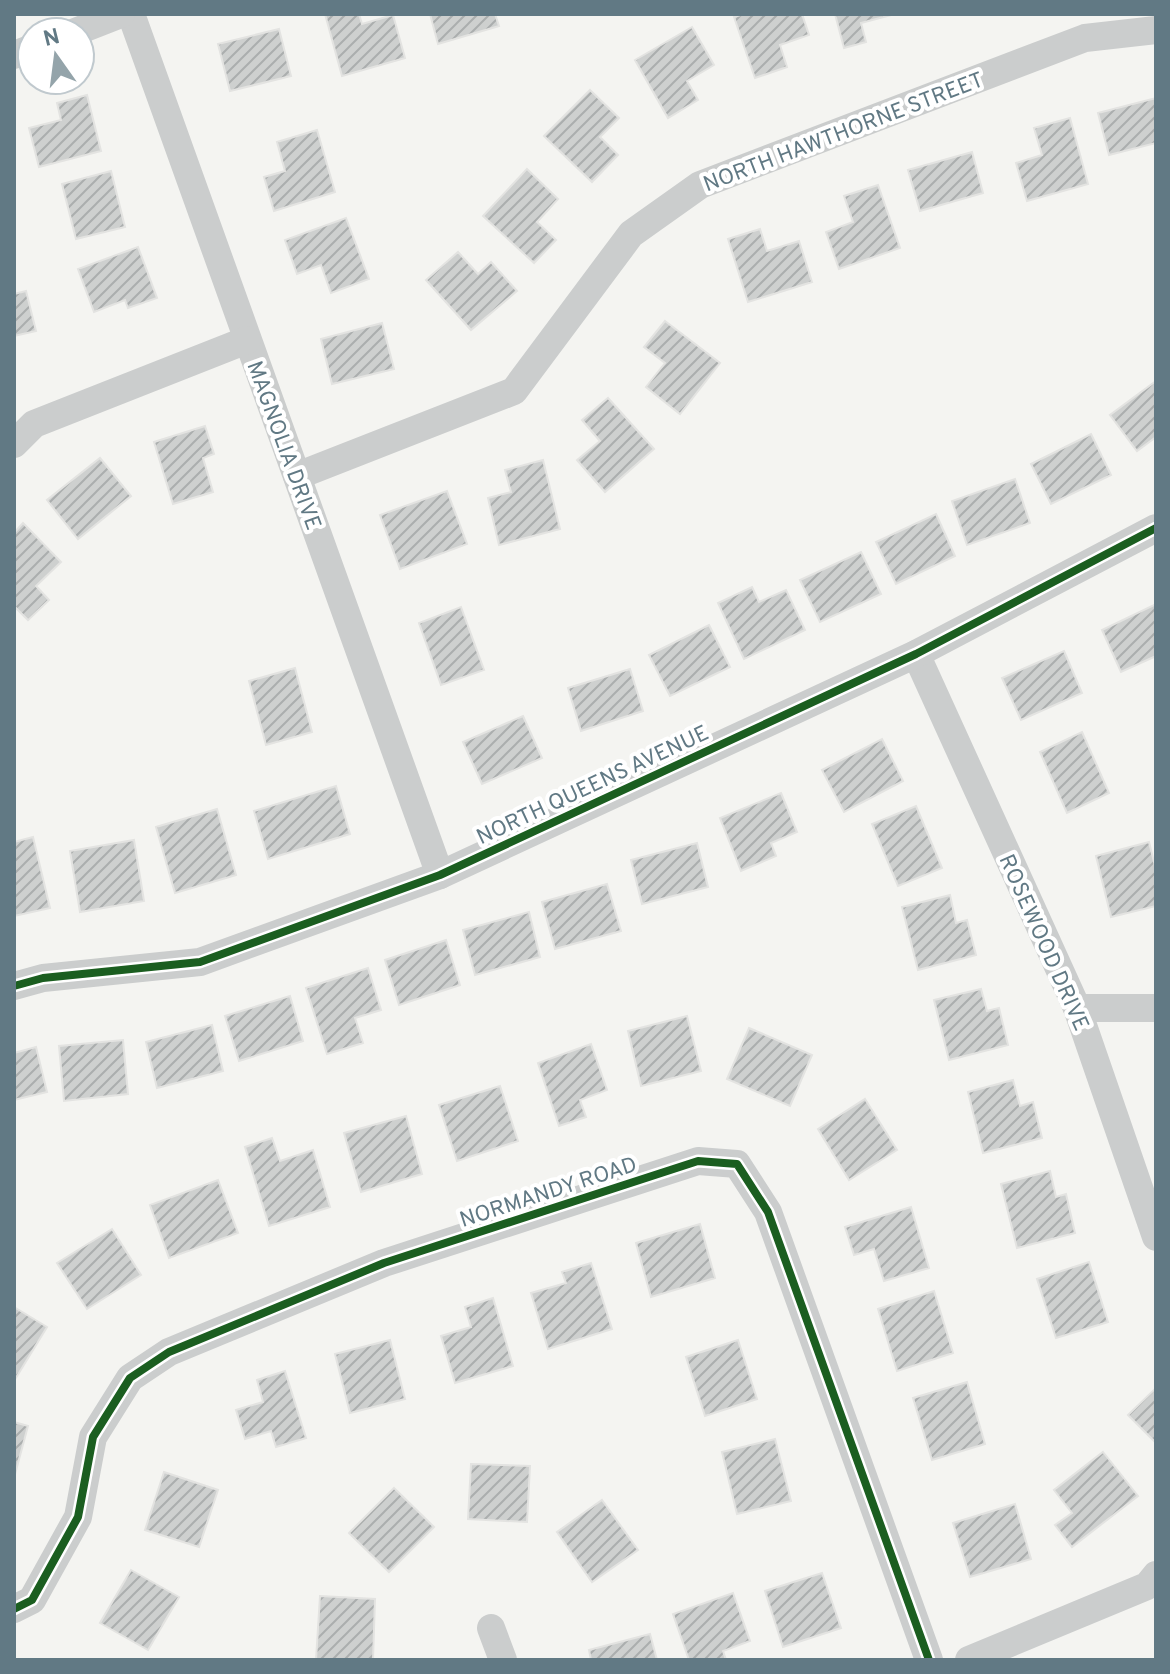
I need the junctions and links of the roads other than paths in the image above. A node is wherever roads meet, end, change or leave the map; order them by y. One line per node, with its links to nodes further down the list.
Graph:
1 (121, 14): 3 (street)
2 (131, 14): 5 (street, MAGNOLIA DRIVE)
3 (96, 24)
4 (1156, 30): 7 (street, NORTH HAWTHORNE STREET)
5 (247, 340): 6 (street); 7 (street, MAGNOLIA DRIVE)
6 (14, 444)
7 (297, 476): 10 (street, MAGNOLIA DRIVE)
8 (1156, 528): 9 (street, NORTH QUEENS AVENUE)
9 (916, 654): 10 (street, NORTH QUEENS AVENUE); 12 (street, ROSEWOOD DRIVE)
10 (440, 875): 11 (street, NORTH QUEENS AVENUE)
11 (14, 986)
12 (1077, 1008): 13 (street); 14 (street, ROSEWOOD DRIVE)
13 (1156, 1008)
14 (1156, 1237)
15 (1156, 1575): 20 (street)
16 (14, 1609): 19 (street, NORMANDY ROAD)
17 (491, 1628): 18 (street)
18 (503, 1660)
19 (929, 1660)
20 (969, 1660)

